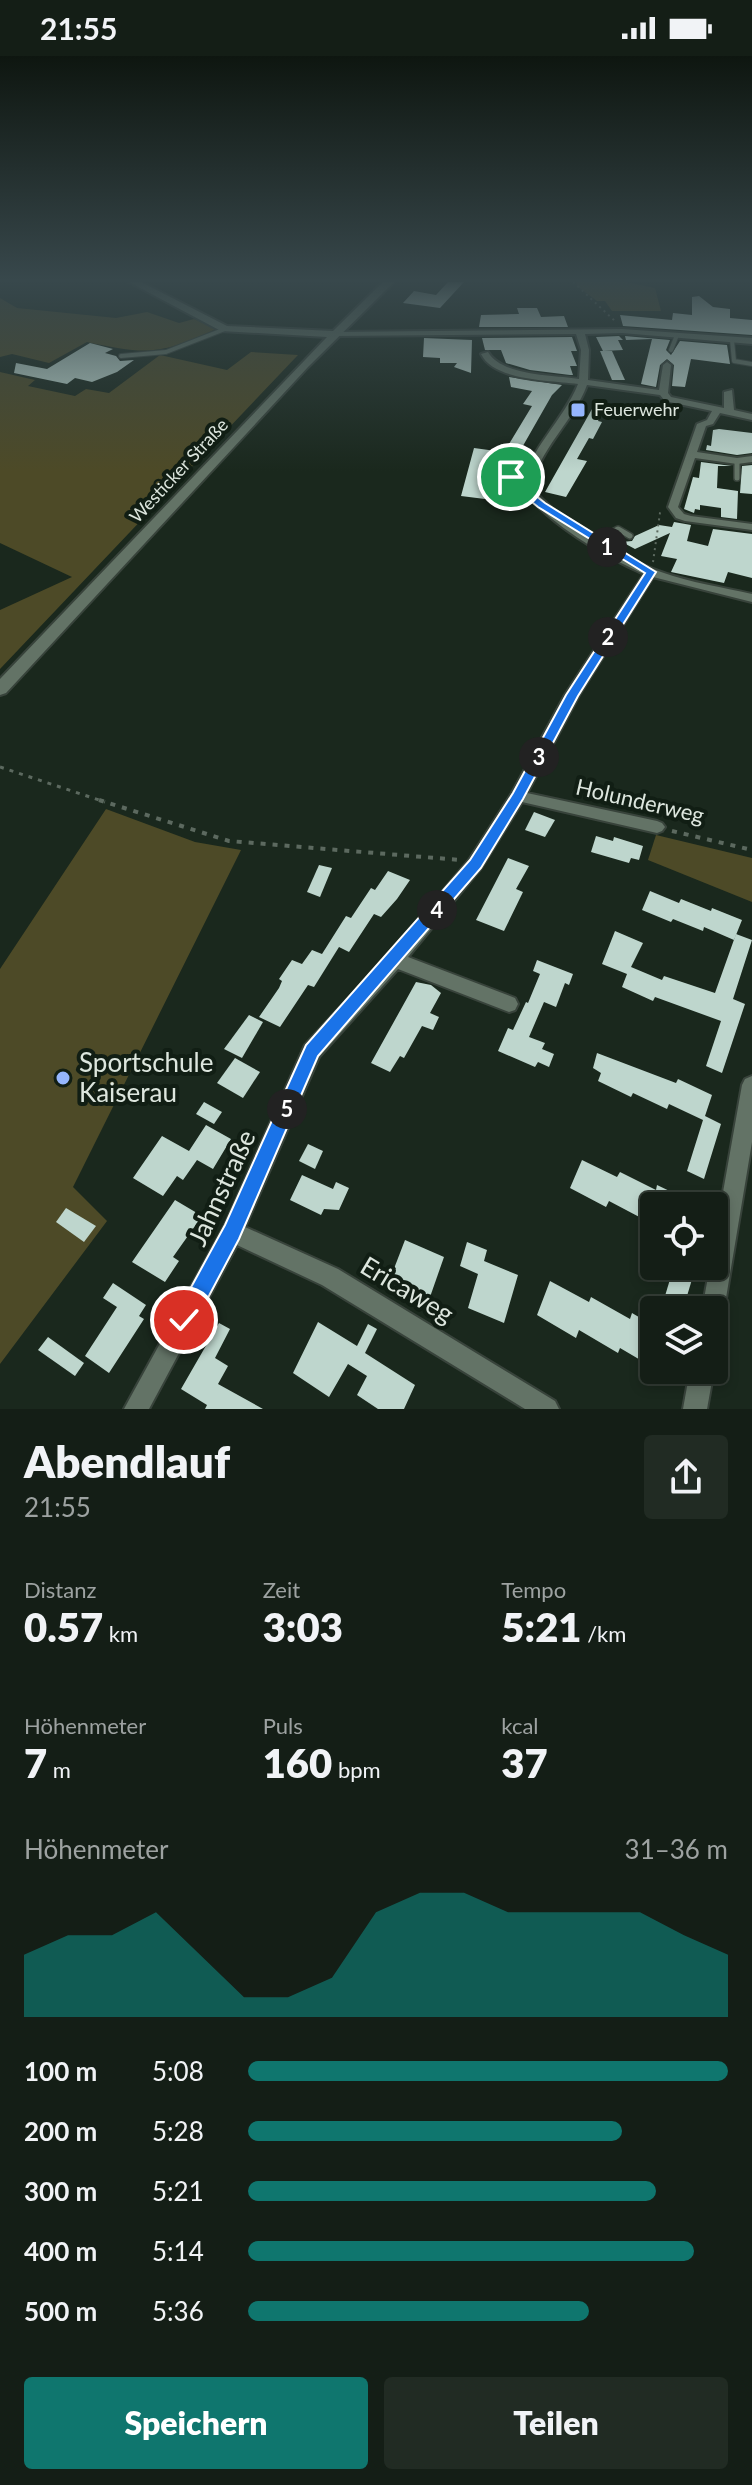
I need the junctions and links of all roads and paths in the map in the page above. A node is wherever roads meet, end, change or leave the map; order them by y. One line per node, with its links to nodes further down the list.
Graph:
1 (184, 345): 8 (lane)
2 (323, 345): 30 (street, Westicker Straße)
3 (584, 345): 11 (street)
4 (673, 345): 6 (lane)
5 (732, 345): 9 (lane)
6 (671, 350)
7 (485, 354): 11 (street)
8 (121, 356)
9 (752, 364)
10 (667, 365): 13 (street)
11 (584, 383): 13 (street); 22 (street)
12 (729, 392): 14 (street)
13 (663, 393): 14 (street)
14 (723, 412): 15 (street); 16 (street)
15 (752, 417)
16 (691, 454): 18 (street); 24 (street)
17 (752, 459): 18 (street)
18 (737, 461): 21 (lane)
19 (517, 464): 20 (lane)
20 (511, 477): 22 (lane); 23 (lane)
21 (737, 478)
22 (527, 479): 27 (street)
23 (493, 494)
24 (675, 512): 25 (street); 28 (path)
25 (752, 527)
26 (630, 536): 27 (lane)
27 (597, 541): 28 (street)
28 (651, 572): 29 (street); 32 (street, Jahnstraße)
29 (752, 598)
30 (0, 689)
31 (0, 767): 35 (path)
32 (518, 796): 33 (street, Holunderweg); 35 (street, Jahnstraße)
33 (657, 827): 34 (path, Holunderweg)
34 (752, 850)
35 (475, 864): 36 (street, Jahnstraße)
36 (395, 960): 37 (street); 39 (street, Jahnstraße)
37 (509, 1004)
38 (752, 1085): 40 (street)
39 (232, 1232): 42 (street, Ericaweg); 43 (street, Jahnstraße)
40 (715, 1296)
41 (699, 1384): 44 (street)
42 (536, 1406)
43 (136, 1409)
44 (695, 1409)

